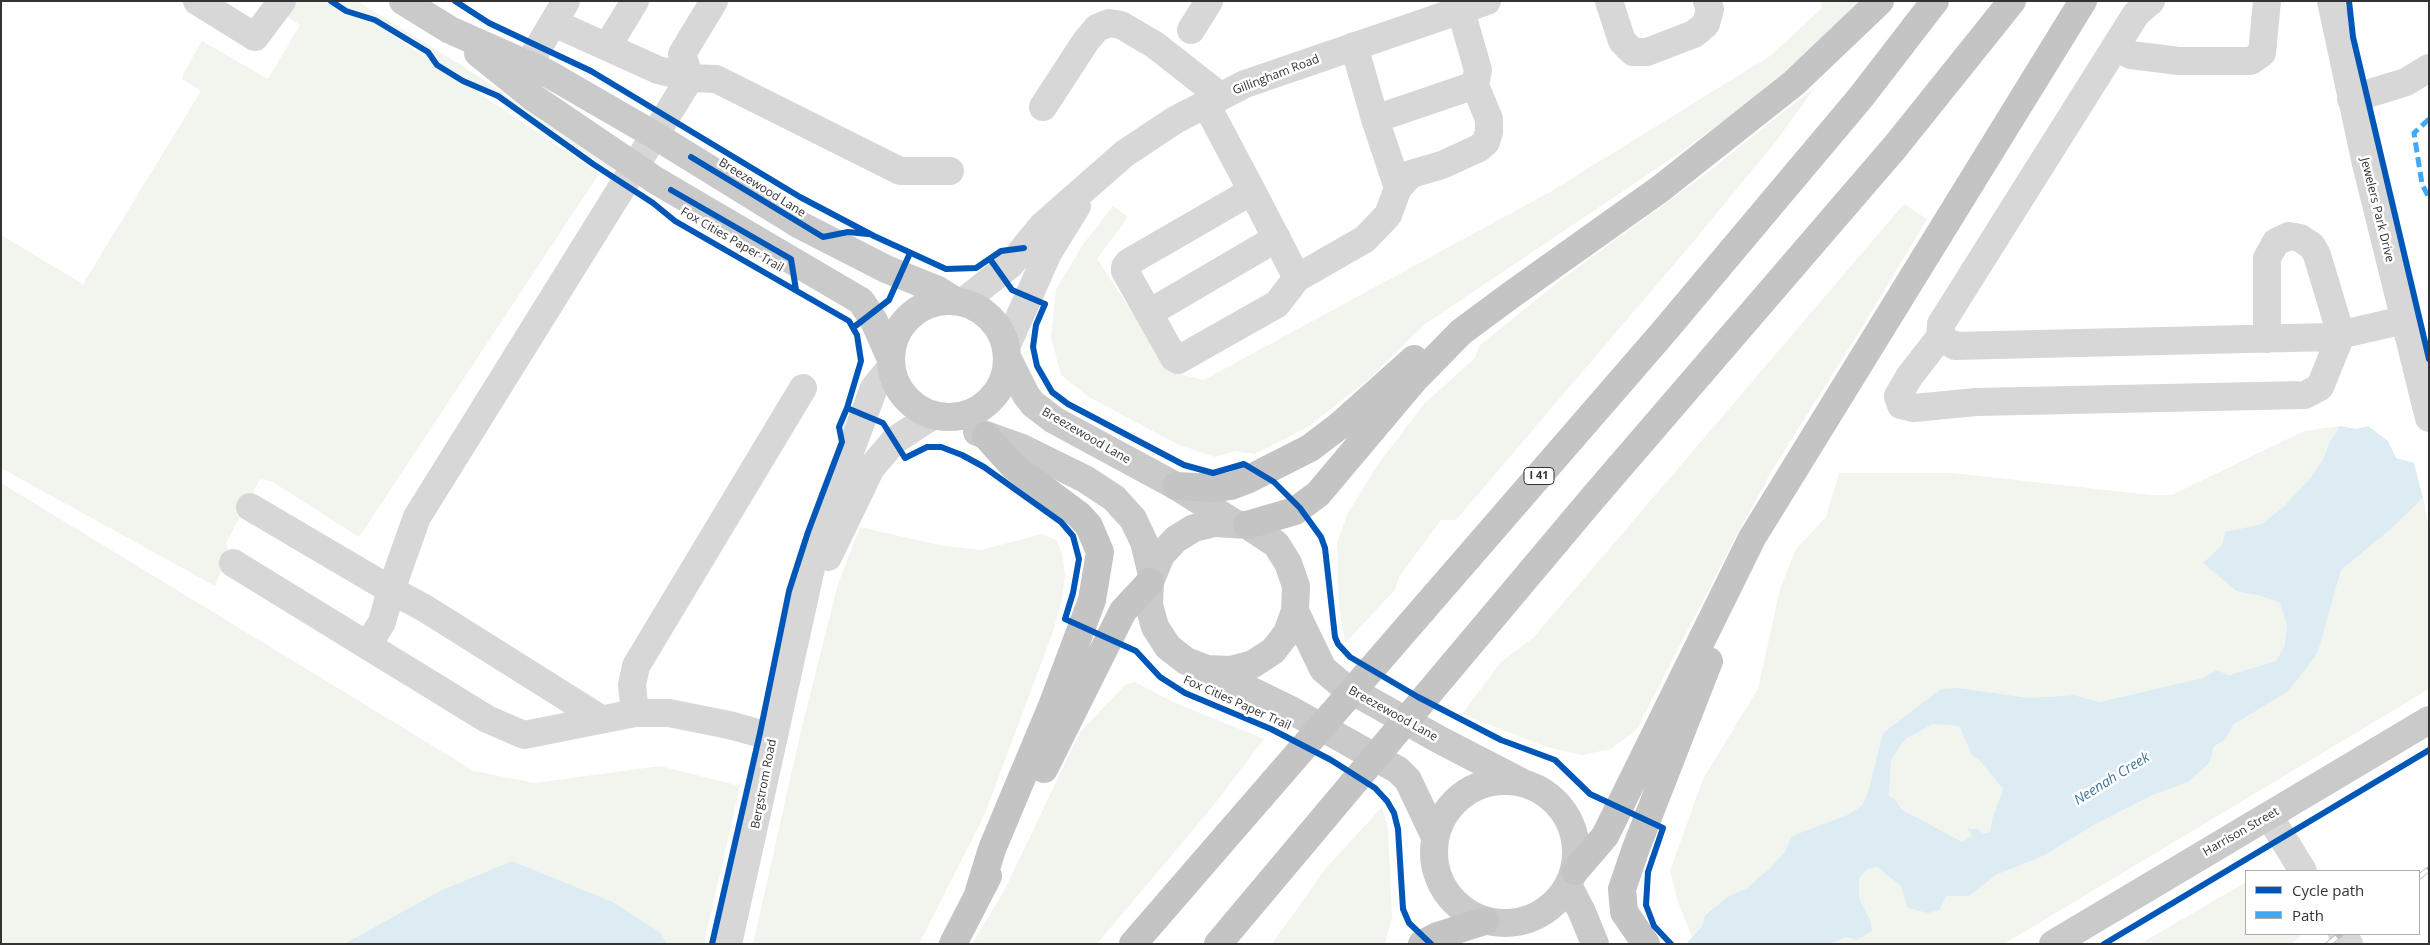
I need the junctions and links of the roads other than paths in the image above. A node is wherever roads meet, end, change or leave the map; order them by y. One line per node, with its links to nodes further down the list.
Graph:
1 (197, 1): 2 (street)
2 (282, 1)
3 (403, 1): 18 (main road, Breezewood Lane)
4 (635, 1): 20 (street)
5 (714, 1): 24 (street)
6 (1487, 1): 16 (street, Gillingham Road)
7 (1609, 1): 8 (street)
8 (1708, 1)
9 (1880, 1): 38 (highway)
10 (1935, 1): 75 (highway, I 41)
11 (2012, 1): 76 (highway)
12 (2083, 1): 51 (highway)
13 (2151, 1): 21 (street)
14 (2267, 1): 21 (street)
15 (2331, 1): 26 (street, Jewelers Park Drive)
16 (1461, 11): 19 (street, Gillingham Road); 25 (street)
17 (560, 12): 20 (street); 22 (street)
18 (450, 30): 22 (main road, Breezewood Lane); 31 (main road, Breezewood Lane)
19 (1354, 46): 27 (street, Gillingham Road); 29 (street)
20 (607, 47): 24 (street)
21 (2115, 47): 43 (street)
22 (528, 64): 30 (main road, Breezewood Lane)
23 (2429, 68): 26 (street)
24 (690, 78): 30 (street); 32 (street)
25 (1475, 85): 29 (street); 33 (street)
26 (2351, 99): 41 (street, Jewelers Park Drive)
27 (1213, 100): 28 (street); 34 (street, Gillingham Road); 35 (street)
28 (1043, 107)
29 (1375, 119): 33 (street)
30 (656, 136): 31 (street); 39 (main road, Breezewood Lane)
31 (636, 166): 46 (main road, Breezewood Lane); 57 (street)
32 (950, 171)
33 (1398, 188): 37 (street)
34 (1086, 189): 39 (street, Gillingham Road); 45 (street, Gillingham Road)
35 (1252, 192): 36 (street); 40 (street)
36 (1277, 238): 37 (street); 40 (street)
37 (1297, 278): 40 (street)
38 (1510, 295): 52 (highway); 54 (highway)
39 (959, 301): 45 (main road); 46 (main road)
40 (1149, 313)
41 (2404, 320): 42 (street); 49 (street, Jewelers Park Drive)
42 (2341, 335): 43 (street); 44 (street); 44 (street)
43 (1940, 337): 44 (street)
44 (2267, 339)
45 (1007, 353): 48 (main road); 52 (main road, Breezewood Lane)
46 (891, 362): 48 (main road); 59 (street, Bergstrom Road)
47 (803, 388): 62 (street)
48 (939, 417): 50 (main road); 59 (street, Bergstrom Road)
49 (2429, 418)
50 (986, 436): 56 (main road); 71 (highway)
51 (1801, 460): 70 (highway); 79 (highway)
52 (1176, 486): 54 (main road, Breezewood Lane)
53 (250, 507): 57 (street)
54 (1242, 524): 56 (main road); 58 (main road)
55 (233, 563): 60 (street)
56 (1151, 578): 61 (main road); 71 (highway)
57 (391, 590): 60 (street); 63 (street)
58 (1295, 611): 61 (main road); 66 (main road, Breezewood Lane)
59 (799, 625): 65 (street, Bergstrom Road)
60 (368, 645): 63 (street)
61 (1208, 669): 68 (main road)
62 (635, 713): 63 (street); 65 (street)
63 (601, 719)
64 (2429, 720): 67 (main road, Harrison Street)
65 (773, 737): 73 (street, Bergstrom Road)
66 (1523, 783): 68 (main road); 70 (main road)
67 (2269, 816): 69 (street); 80 (main road, Harrison Street)
68 (1435, 837): 72 (main road)
69 (2302, 870)
70 (1572, 879): 72 (main road); 78 (main road)
71 (979, 891): 74 (highway)
72 (1498, 929): 77 (highway)
73 (728, 944)
74 (953, 944)
75 (1133, 944)
76 (1218, 944)
77 (1422, 944)
78 (1595, 944)
79 (1646, 944)
80 (2052, 944)

